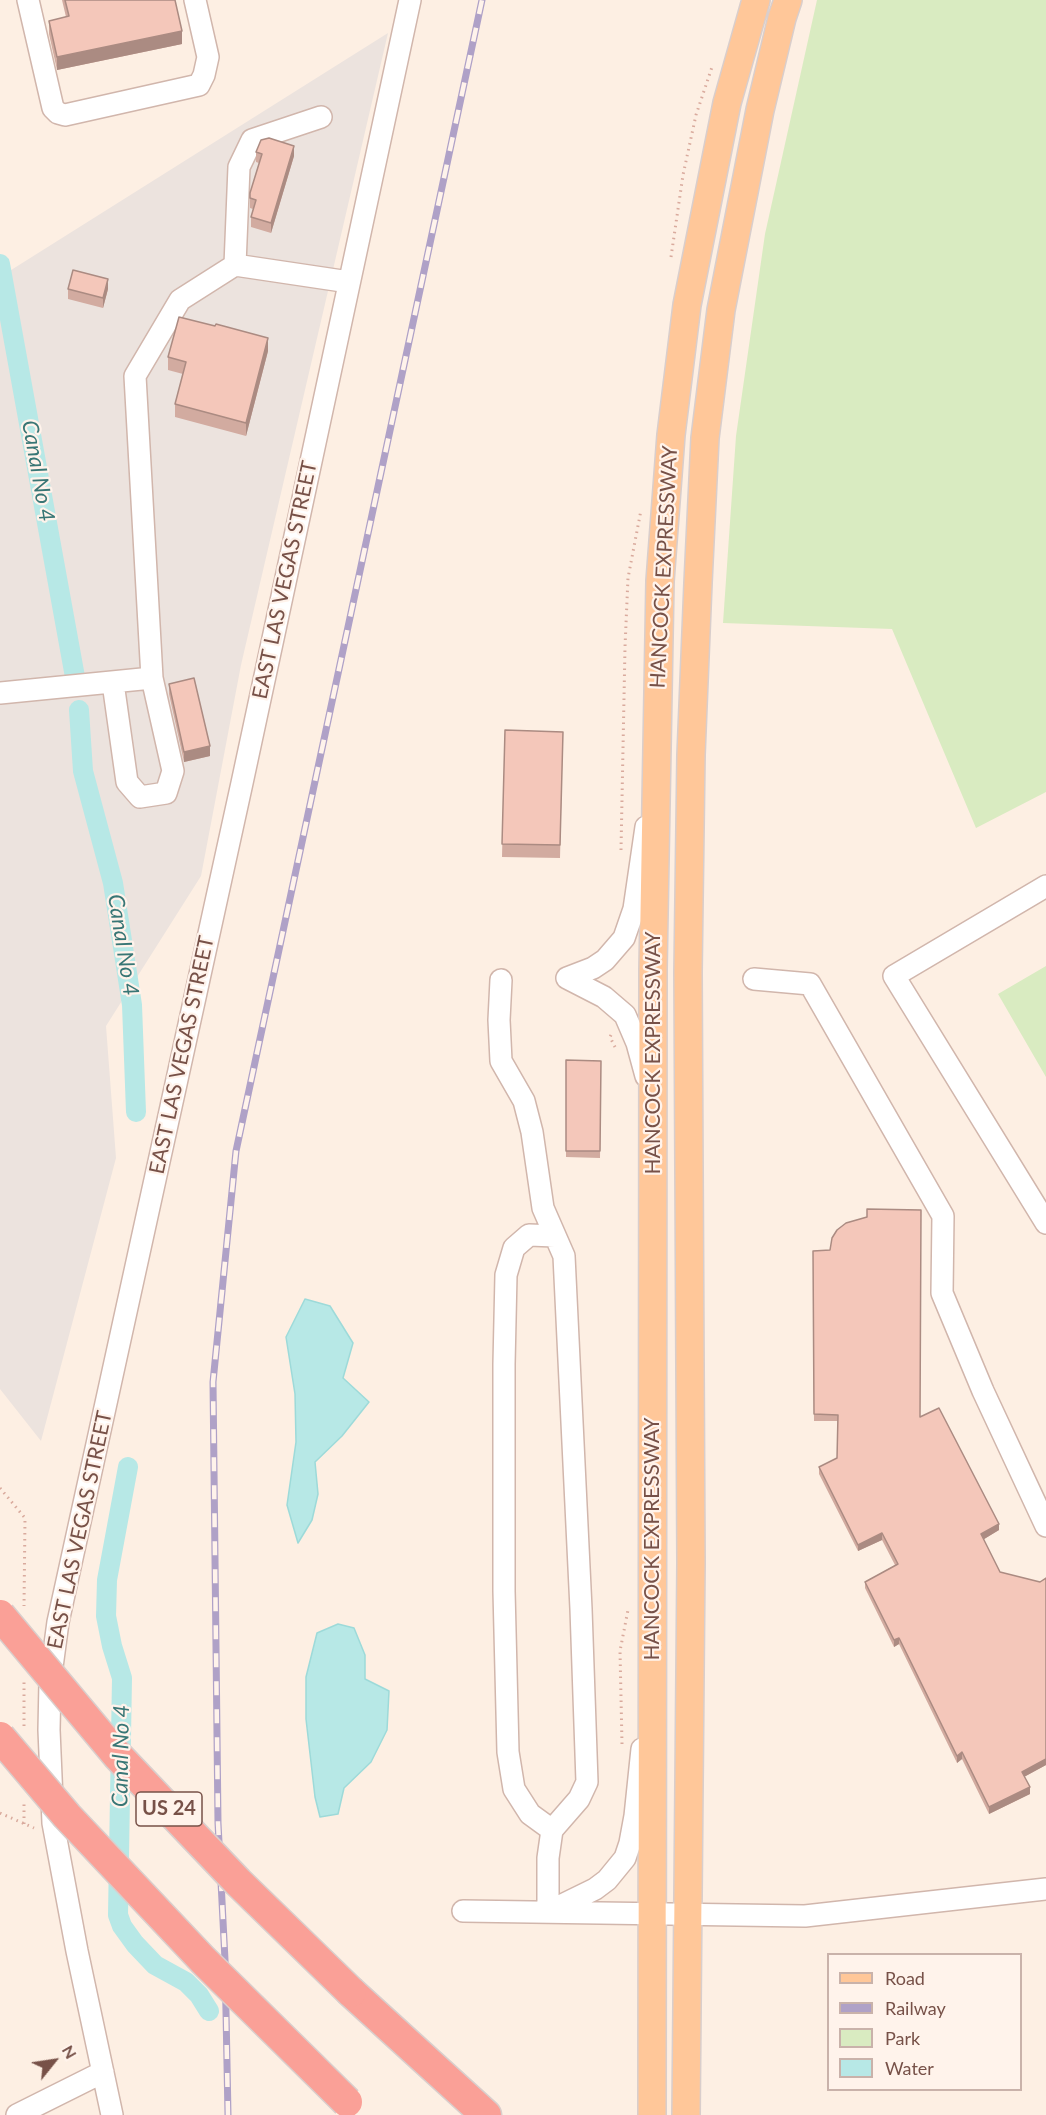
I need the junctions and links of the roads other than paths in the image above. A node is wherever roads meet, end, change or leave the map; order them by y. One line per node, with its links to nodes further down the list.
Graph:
1 (28, 0): 2 (street)
2 (195, 0)
3 (410, 0): 8 (street, EAST LAS VEGAS STREET)
4 (756, 0): 12 (main road, HANCOCK EXPRESSWAY)
5 (788, 0): 28 (main road, HANCOCK EXPRESSWAY)
6 (321, 117): 7 (street)
7 (235, 265): 8 (street); 9 (street)
8 (349, 282): 29 (street, EAST LAS VEGAS STREET)
9 (152, 678): 10 (street); 10 (street)
10 (113, 683): 11 (street)
11 (0, 693)
12 (657, 750): 16 (main road, HANCOCK EXPRESSWAY); 16 (street)
13 (1046, 886): 17 (street)
14 (754, 979): 19 (street)
15 (501, 980): 18 (street)
16 (653, 1111): 21 (main road, HANCOCK EXPRESSWAY)
17 (1046, 1223)
18 (555, 1236): 23 (street); 23 (street)
19 (1045, 1523)
20 (0, 1615): 33 (highway, US 24, bridge)
21 (652, 1656): 26 (street); 27 (main road, HANCOCK EXPRESSWAY)
22 (0, 1737): 30 (highway, bridge)
23 (552, 1830): 26 (street)
24 (1046, 1889): 28 (street)
25 (463, 1911): 26 (street)
26 (548, 1912): 27 (street)
27 (653, 1913): 28 (street); 34 (main road, HANCOCK EXPRESSWAY)
28 (687, 1914): 35 (main road, HANCOCK EXPRESSWAY)
29 (103, 2072): 31 (street); 32 (street, EAST LAS VEGAS STREET)
30 (354, 2109)
31 (16, 2115)
32 (112, 2115)
33 (486, 2115)
34 (652, 2115)
35 (686, 2115)

